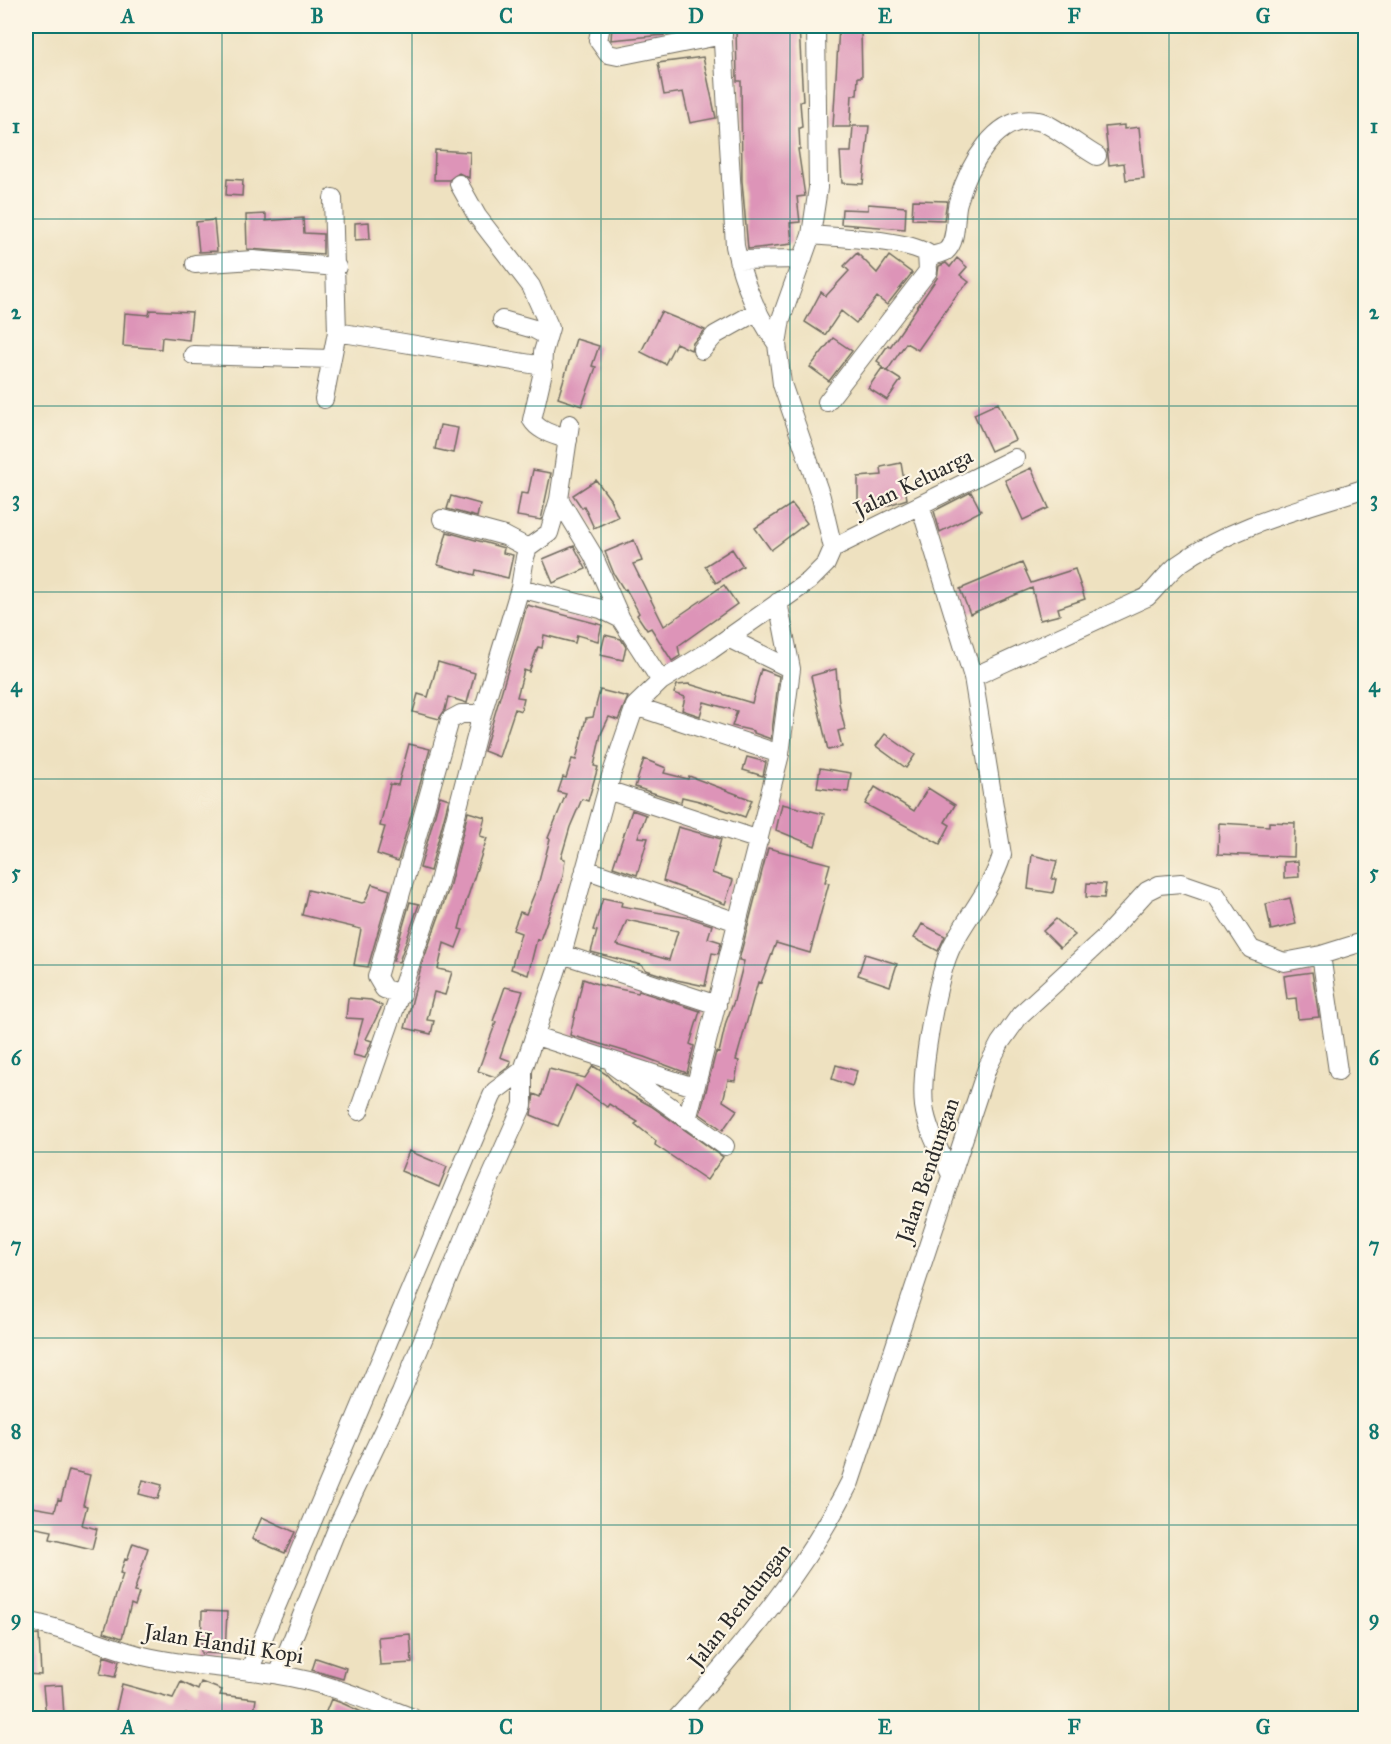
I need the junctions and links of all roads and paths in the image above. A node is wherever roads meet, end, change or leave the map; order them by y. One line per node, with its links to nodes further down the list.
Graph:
1 (601, 26): 3 (street)
2 (816, 26): 7 (street)
3 (723, 30): 10 (street)
4 (1097, 156): 8 (street)
5 (459, 184): 16 (street)
6 (333, 198): 12 (street)
7 (812, 235): 8 (street); 9 (street)
8 (928, 257): 23 (street)
9 (802, 259): 10 (street); 17 (street)
10 (738, 260): 13 (street)
11 (195, 264): 12 (street)
12 (337, 267): 15 (street)
13 (758, 311): 17 (street); 18 (street)
14 (501, 320): 16 (street)
15 (337, 332): 20 (street); 21 (street)
16 (547, 336): 21 (street)
17 (777, 344): 30 (street)
18 (702, 350)
19 (193, 354): 20 (street)
20 (331, 359): 22 (street)
21 (543, 366): 26 (street)
22 (324, 399)
23 (827, 402)
24 (1015, 458): 27 (street, Jalan Keluarga)
25 (1365, 488): 36 (street)
26 (560, 499): 29 (street); 33 (street)
27 (920, 506): 30 (street, Jalan Keluarga); 36 (street)
28 (442, 519): 29 (street)
29 (528, 548): 31 (street)
30 (833, 548): 32 (street)
31 (520, 588): 33 (street); 39 (street)
32 (778, 602): 34 (street); 35 (street)
33 (621, 619): 37 (street)
34 (728, 638): 35 (street); 37 (street)
35 (791, 669): 40 (street)
36 (973, 677): 62 (street)
37 (661, 681): 38 (street)
38 (635, 706): 40 (street); 41 (street)
39 (482, 714): 42 (street); 43 (street)
40 (780, 754): 44 (street)
41 (607, 790): 44 (street); 45 (street)
42 (423, 813): 43 (street); 46 (street)
43 (455, 820): 47 (street)
44 (759, 840): 48 (street)
45 (585, 869): 48 (street); 50 (street)
46 (407, 878): 47 (street); 52 (street)
47 (438, 885): 52 (street)
48 (737, 922): 53 (street)
49 (1365, 941): 51 (street, Jalan Bendungan)
50 (562, 954): 53 (street); 54 (street)
51 (1321, 955): 57 (street); 62 (street, Jalan Bendungan)
52 (402, 994): 59 (street)
53 (717, 1005): 58 (street)
54 (536, 1036): 55 (street); 56 (street)
55 (608, 1061): 58 (street); 60 (street)
56 (523, 1070): 64 (street); 65 (street)
57 (1338, 1071)
58 (694, 1087): 60 (street)
59 (359, 1111)
60 (687, 1120): 61 (street)
61 (725, 1146)
62 (951, 1175): 67 (street, Jalan Bendungan)
63 (26, 1621): 64 (street, Jalan Handil Kopi)
64 (249, 1671): 65 (street, Jalan Handil Kopi)
65 (278, 1675): 66 (street, Jalan Handil Kopi)
66 (413, 1719)
67 (677, 1719)

